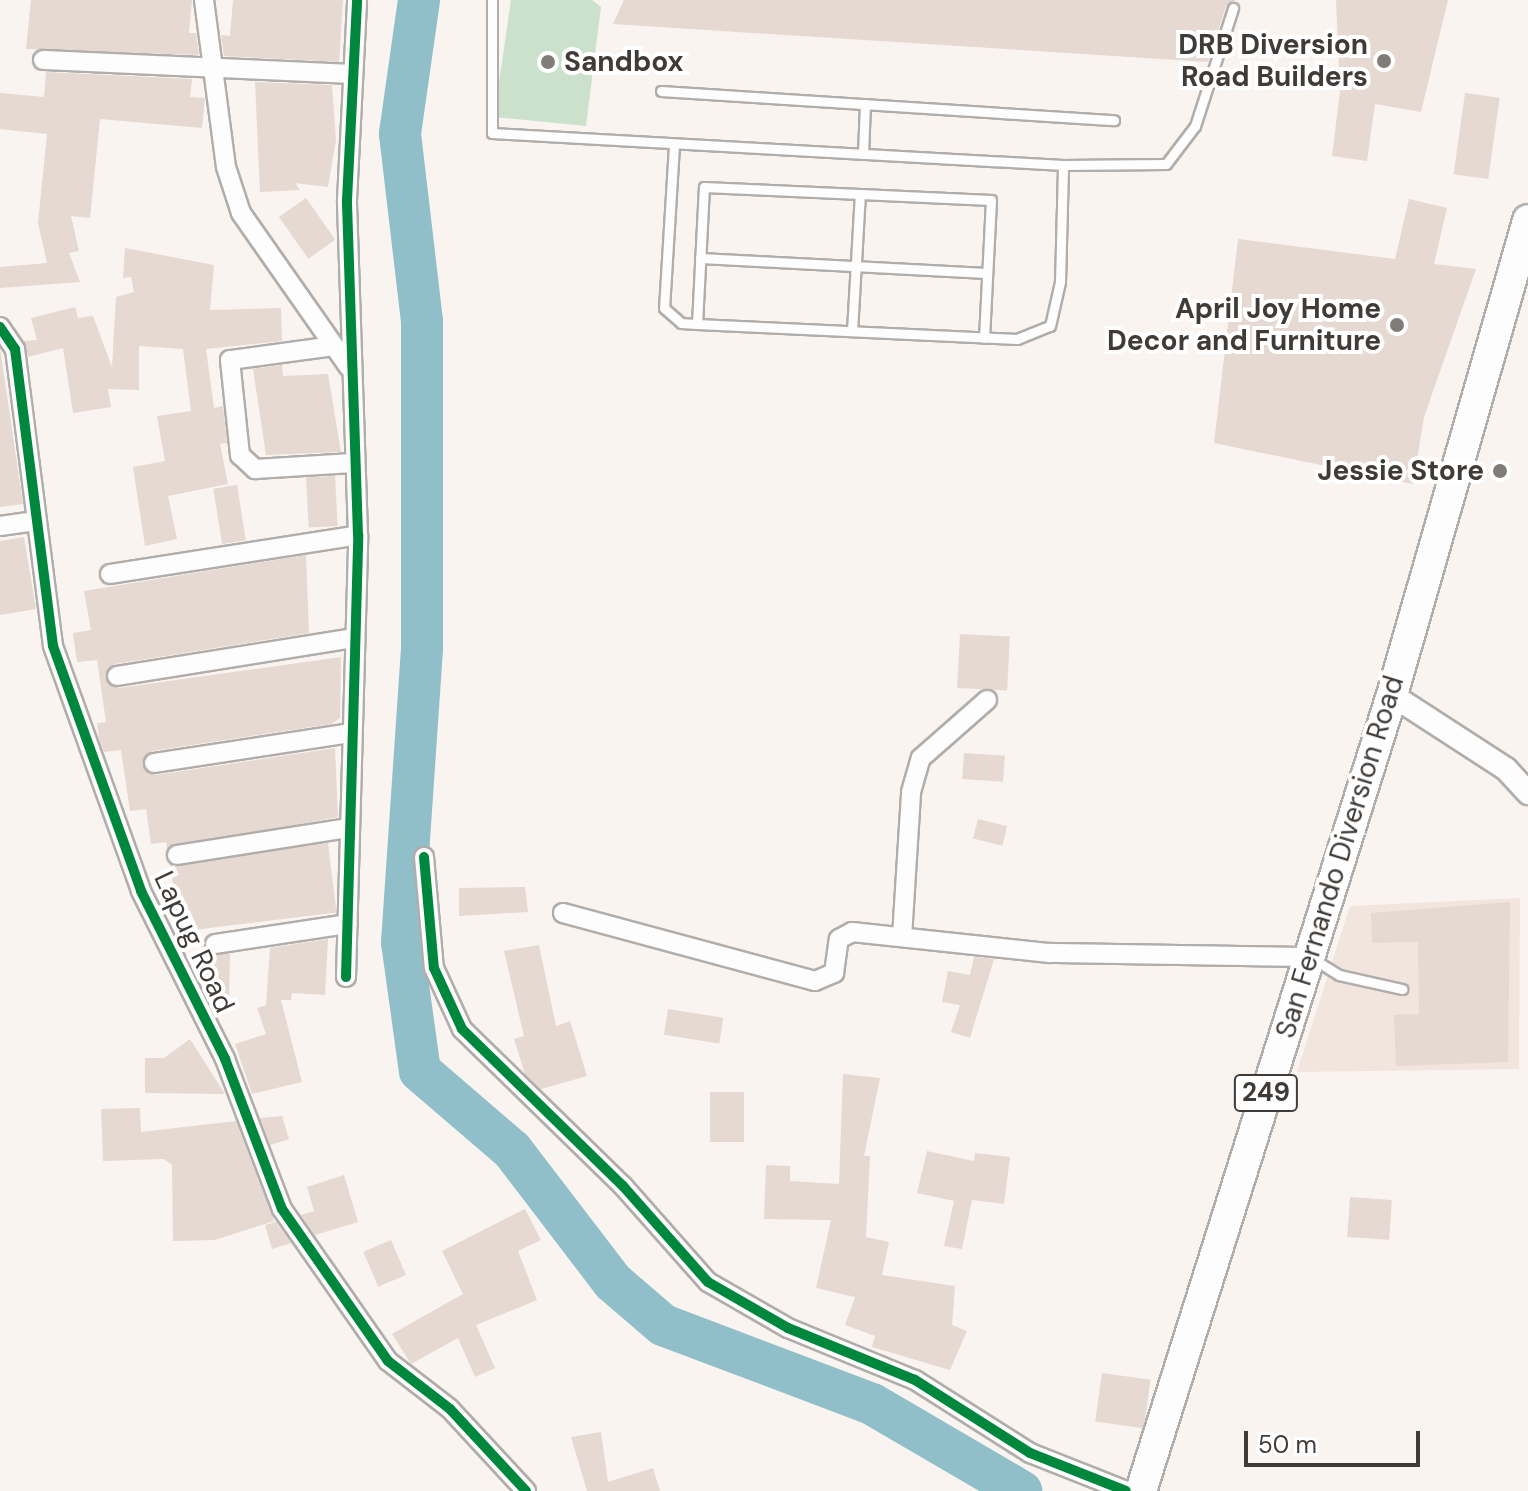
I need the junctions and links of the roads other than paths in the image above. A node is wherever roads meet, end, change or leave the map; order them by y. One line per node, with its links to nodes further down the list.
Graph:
1 (204, 0): 6 (street)
2 (357, 0): 7 (street)
3 (492, 0): 11 (lane)
4 (1233, 8): 13 (lane)
5 (43, 60): 6 (street)
6 (218, 69): 7 (street); 23 (street)
7 (349, 74): 24 (street)
8 (661, 91): 9 (lane)
9 (865, 104): 10 (lane); 12 (lane)
10 (1114, 120)
11 (674, 145): 12 (lane); 19 (lane)
12 (863, 154): 13 (lane)
13 (1063, 165): 22 (lane)
14 (860, 194): 16 (lane); 17 (lane); 18 (lane)
15 (1528, 220): 32 (highway, San Fernando Diversion Road / 249)
16 (700, 258): 17 (lane); 19 (lane)
17 (856, 266): 18 (lane); 21 (lane)
18 (987, 273): 22 (lane)
19 (697, 324): 21 (lane)
20 (0, 327): 26 (street, Lapug Road)
21 (852, 331): 22 (lane)
22 (984, 338)
23 (334, 346): 24 (street); 25 (street)
24 (349, 367): 25 (street)
25 (353, 463): 28 (street)
26 (36, 521): 27 (street); 47 (street, Lapug Road)
27 (0, 526)
28 (358, 535): 29 (street); 30 (street)
29 (110, 574)
30 (355, 638): 31 (street); 34 (street)
31 (117, 676)
32 (1392, 695): 36 (street); 44 (highway, San Fernando Diversion Road / 249)
33 (987, 700): 42 (street)
34 (351, 733): 35 (street); 37 (street)
35 (154, 763)
36 (1528, 793)
37 (348, 828): 38 (street); 41 (street)
38 (177, 855)
39 (424, 857): 48 (street)
40 (563, 913): 42 (street)
41 (347, 924): 43 (street); 45 (street)
42 (902, 937): 44 (street)
43 (215, 944)
44 (1309, 957): 46 (lane); 49 (highway, San Fernando Diversion Road / 249)
45 (346, 977)
46 (1402, 989)
47 (526, 1491)
48 (1126, 1491)
49 (1141, 1491)

